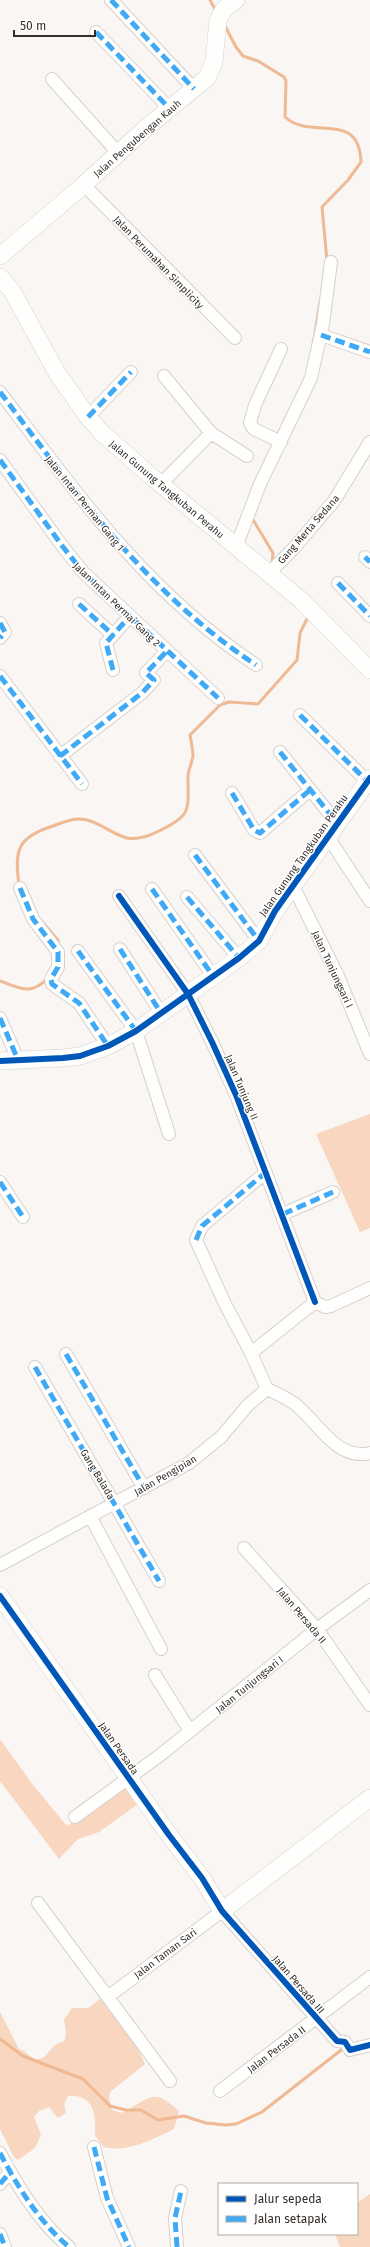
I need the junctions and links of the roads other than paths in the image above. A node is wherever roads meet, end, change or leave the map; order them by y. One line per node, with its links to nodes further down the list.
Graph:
1 (111, 0): 5 (street)
2 (236, 0): 5 (street, Jalan Pengubengan Kauh)
3 (96, 32): 6 (street)
4 (52, 79): 7 (street)
5 (194, 89): 6 (street, Jalan Pengubengan Kauh)
6 (169, 108): 7 (street, Jalan Pengubengan Kauh)
7 (119, 154): 8 (street, Jalan Pengubengan Kauh)
8 (84, 185): 9 (street, Jalan Pengubengan Kauh); 13 (street, Jalan Perumahan Simplicity)
9 (0, 256)
10 (331, 262): 12 (street)
11 (0, 277): 19 (street, Jalan Gunung Tangkuban Perahu)
12 (321, 335): 15 (street); 21 (street)
13 (235, 338)
14 (281, 349): 21 (street)
15 (370, 352)
16 (131, 372): 19 (street)
17 (164, 376): 20 (street)
18 (0, 392): 36 (street, Jalan Intan Perman Gang 1)
19 (88, 417): 25 (street, Jalan Gunung Tangkuban Perahu)
20 (211, 433): 23 (street); 25 (street)
21 (282, 442): 26 (street)
22 (370, 442): 27 (street, Gang Merta Sedana)
23 (247, 456)
24 (0, 460): 30 (street, Jalan Intan Permai Gang 2)
25 (161, 484): 26 (street, Jalan Gunung Tangkuban Perahu)
26 (236, 547): 27 (street, Jalan Gunung Tangkuban Perahu)
27 (269, 573): 38 (street, Jalan Gunung Tangkuban Perahu)
28 (338, 583): 31 (street)
29 (79, 604): 33 (street)
30 (130, 616): 33 (street); 35 (street, Jalan Intan Permai Gang 2)
31 (370, 616)
32 (0, 623): 34 (street)
33 (113, 635): 37 (street)
34 (0, 638)
35 (167, 652): 40 (street, Jalan Intan Permai Gang 2); 43 (street)
36 (256, 665)
37 (113, 670)
38 (370, 670)
39 (0, 676): 43 (street)
40 (218, 698)
41 (300, 716): 44 (street)
42 (280, 752): 46 (street)
43 (60, 756): 45 (street)
44 (368, 779): 48 (street, Jalan Gunung Tangkuban Perahu)
45 (82, 784)
46 (310, 790): 47 (street); 48 (street)
47 (232, 793)
48 (337, 823): 49 (street, Jalan Gunung Tangkuban Perahu)
49 (328, 837): 51 (street, Jalan Gunung Tangkuban Perahu); 56 (street)
50 (195, 855): 57 (street)
51 (293, 886): 57 (street, Jalan Gunung Tangkuban Perahu); 67 (street, Jalan Tunjungsari I)
52 (20, 888): 66 (street)
53 (152, 890): 61 (street)
54 (119, 896): 62 (street, Jalan Tunjung II)
55 (187, 897): 60 (street)
56 (370, 901)
57 (259, 941): 60 (street, Jalan Gunung Tangkuban Perahu)
58 (120, 949): 63 (street)
59 (78, 951): 65 (street)
60 (239, 958): 61 (street, Jalan Gunung Tangkuban Perahu)
61 (213, 976): 62 (street, Jalan Gunung Tangkuban Perahu)
62 (188, 994): 63 (street, Jalan Gunung Tangkuban Perahu); 71 (street, Jalan Tunjung II)
63 (161, 1013): 65 (street, Jalan Gunung Tangkuban Perahu)
64 (0, 1018): 68 (street)
65 (136, 1031): 66 (street, Jalan Gunung Tangkuban Perahu); 70 (street)
66 (108, 1046): 68 (street, Jalan Gunung Tangkuban Perahu)
67 (370, 1054)
68 (18, 1060): 69 (street, Jalan Gunung Tangkuban Perahu)
69 (0, 1061)
70 (169, 1134)
71 (265, 1173): 74 (street, Jalan Tunjung II); 78 (street)
72 (0, 1182): 75 (street)
73 (333, 1192): 74 (street)
74 (283, 1214): 77 (street, Jalan Tunjung II)
75 (23, 1217)
76 (370, 1288): 77 (street)
77 (315, 1302): 78 (street)
78 (251, 1353): 81 (street)
79 (66, 1354): 83 (street)
80 (35, 1367): 84 (street, Gang Balada)
81 (268, 1389): 82 (street); 83 (street, Jalan Pengipian)
82 (370, 1453)
83 (144, 1488): 84 (street, Jalan Pengipian)
84 (114, 1502): 85 (street, Jalan Pengipian); 88 (street, Gang Balada)
85 (90, 1516): 87 (street, Jalan Pengipian); 92 (street)
86 (244, 1548): 91 (street, Jalan Persada II)
87 (0, 1564)
88 (159, 1581)
89 (370, 1590): 91 (street, Jalan Tunjungsari I)
90 (0, 1596): 96 (street, Jalan Persada)
91 (317, 1629): 94 (street, Jalan Persada II); 95 (street, Jalan Tunjungsari I)
92 (161, 1649)
93 (155, 1675): 95 (street)
94 (370, 1705)
95 (190, 1731): 96 (street, Jalan Tunjungsari I)
96 (128, 1778): 98 (street, Jalan Tunjungsari I); 100 (street, Jalan Persada)
97 (370, 1798): 100 (street)
98 (74, 1817)
99 (38, 1903): 102 (street)
100 (222, 1911): 102 (street, Jalan Taman Sari); 103 (street, Jalan Persada III)
101 (370, 1977): 103 (street, Jalan Persada II)
102 (109, 1996): 105 (street)
103 (317, 2019): 104 (street, Jalan Persada III); 106 (street, Jalan Persada II)
104 (370, 2045)
105 (170, 2081)
106 (220, 2091)
107 (94, 2147): 115 (street)
108 (0, 2153): 109 (street)
109 (10, 2172): 110 (street); 114 (street)
110 (0, 2184)
111 (181, 2191): 116 (street)
112 (0, 2234): 113 (street)
113 (5, 2247)
114 (69, 2247)
115 (129, 2247)
116 (177, 2247)

